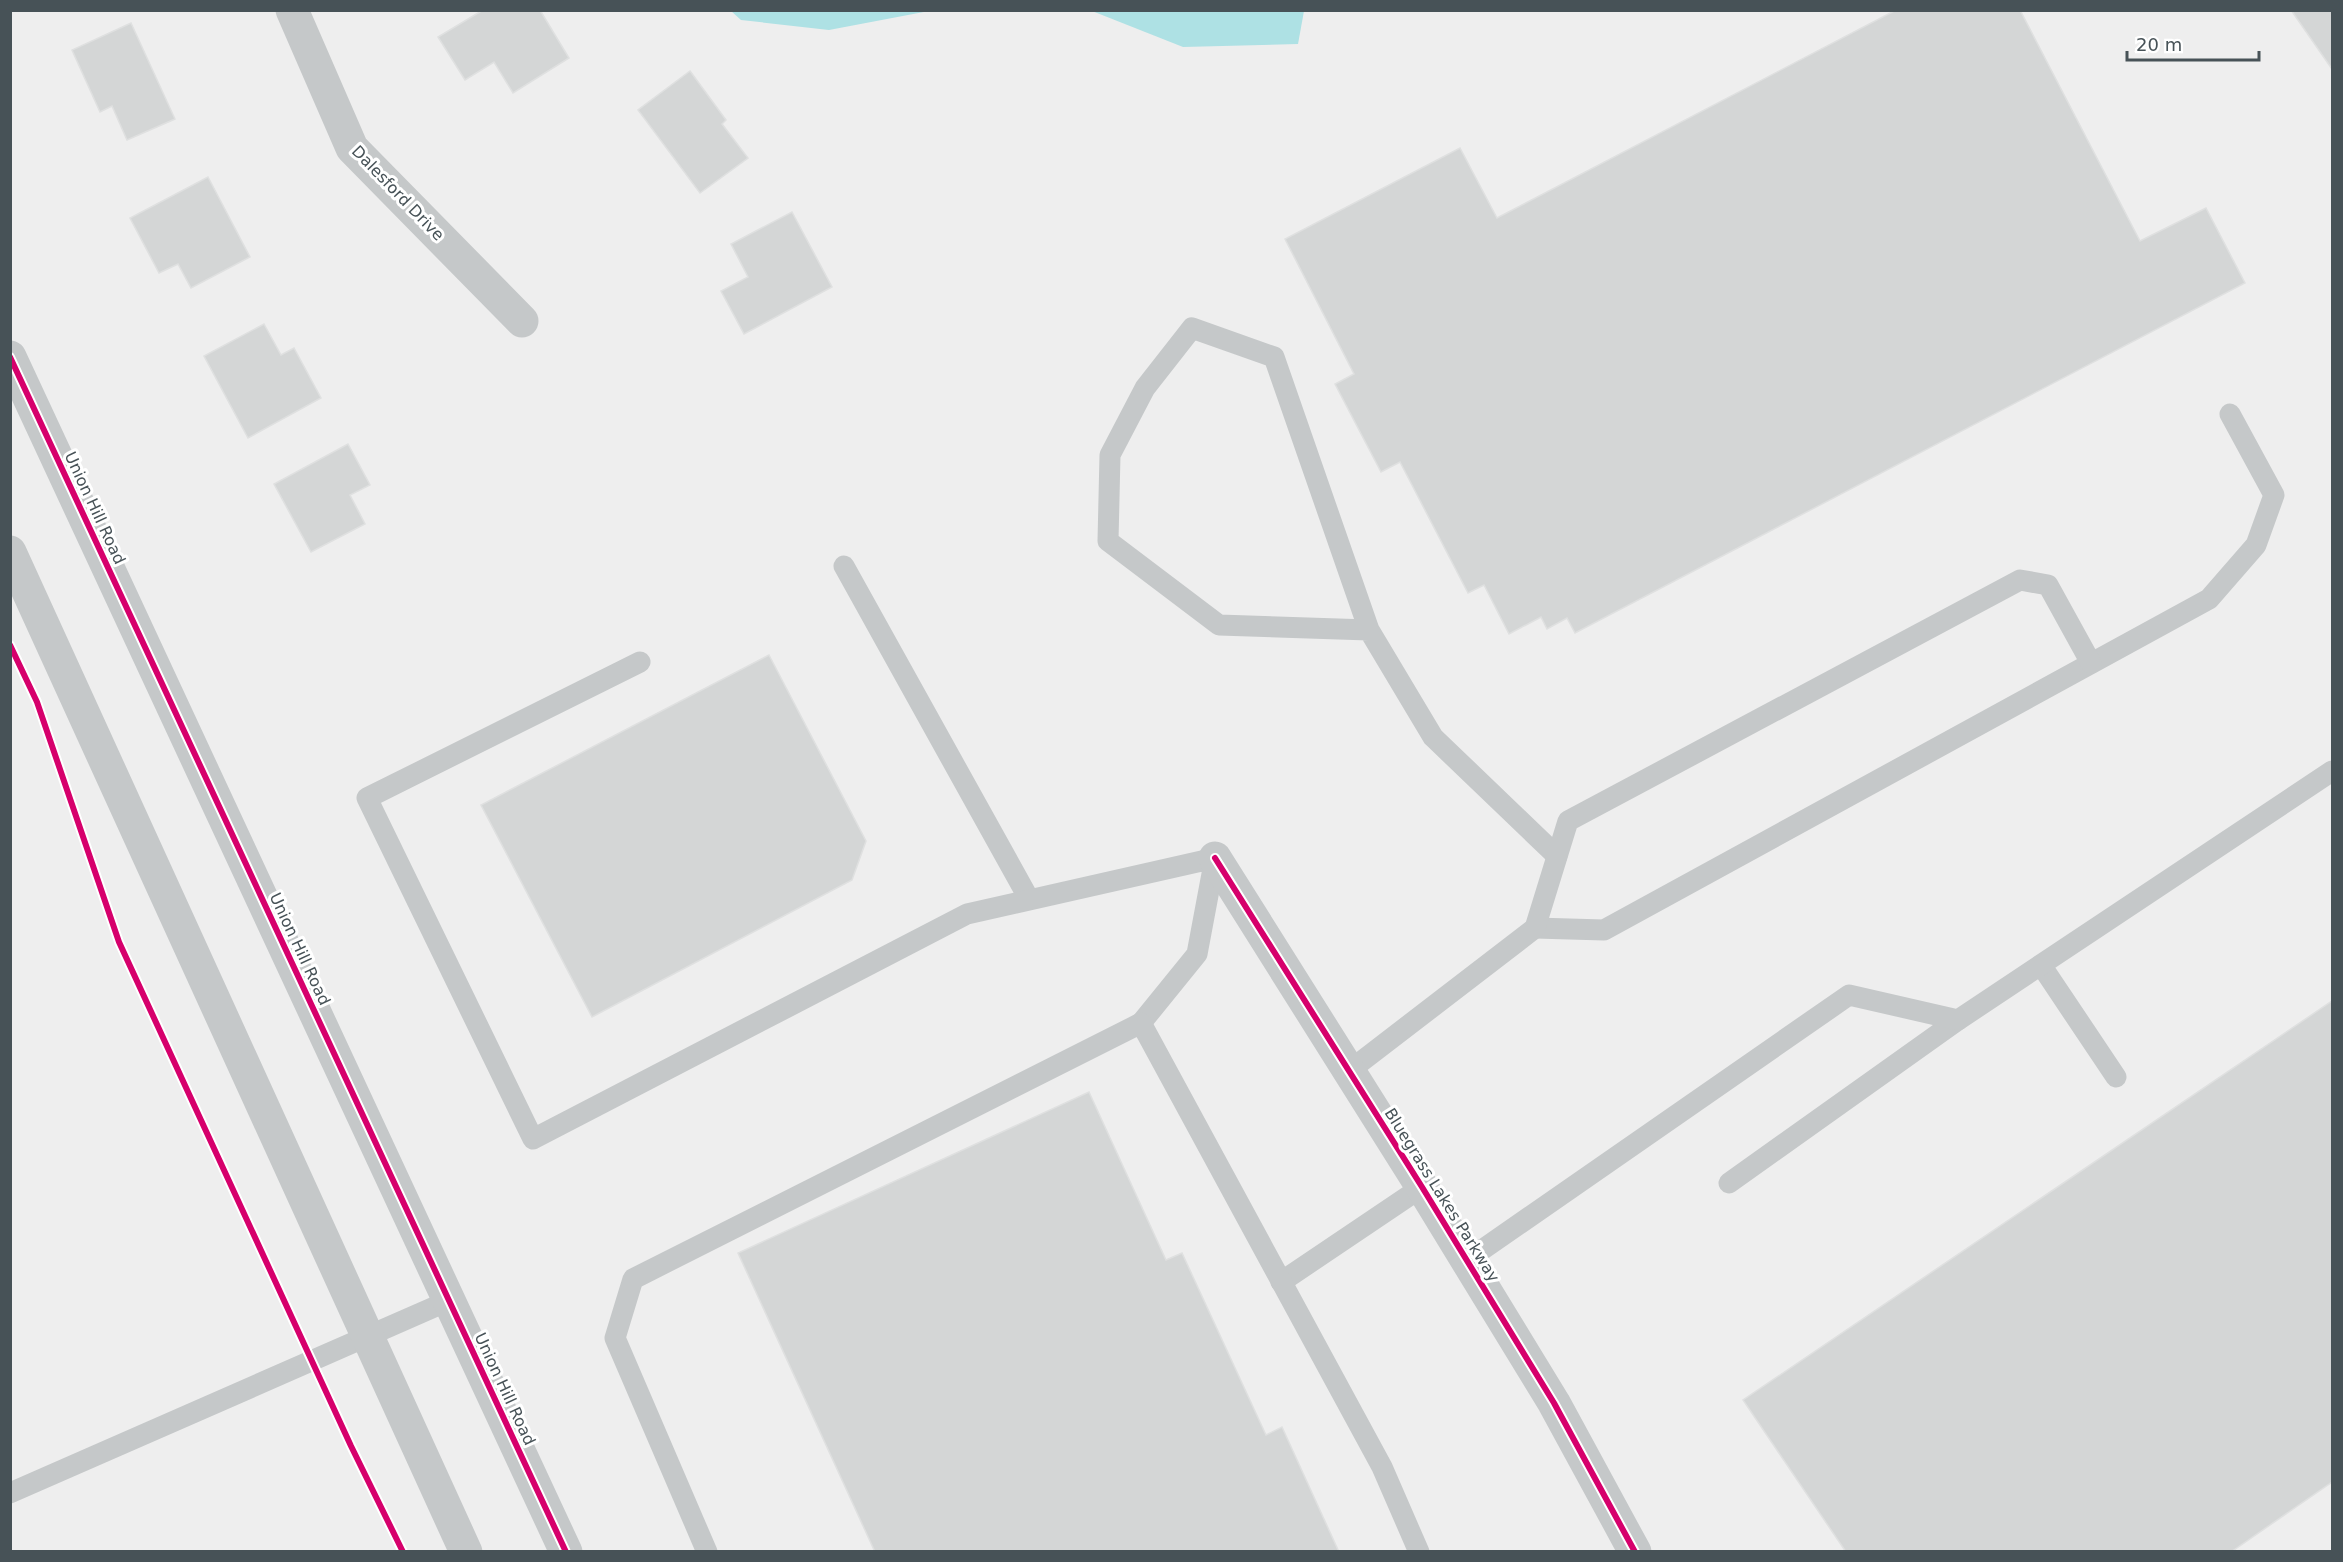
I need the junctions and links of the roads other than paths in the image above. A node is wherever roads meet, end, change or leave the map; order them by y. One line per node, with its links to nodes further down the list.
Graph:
1 (292, 10): 2 (street, Dalesford Drive)
2 (522, 321)
3 (10, 357): 24 (street, Union Hill Road)
4 (2230, 414): 9 (lane)
5 (10, 552): 25 (street)
6 (844, 566): 13 (lane)
7 (1369, 630): 7 (lane); 11 (lane)
8 (640, 662): 13 (lane)
9 (2091, 663): 11 (lane); 14 (lane)
10 (2332, 771): 15 (lane)
11 (1557, 856): 14 (lane)
12 (1215, 858): 13 (lane); 17 (lane); 18 (street, Bluegrass Lakes Parkway)
13 (1029, 899)
14 (1535, 928): 18 (lane)
15 (2041, 966): 16 (lane); 19 (lane)
16 (1958, 1020): 20 (lane); 22 (lane)
17 (1141, 1023): 23 (lane); 29 (lane)
18 (1349, 1071): 21 (street, Bluegrass Lakes Parkway)
19 (2116, 1077)
20 (1729, 1183)
21 (1422, 1187): 22 (street, Bluegrass Lakes Parkway); 23 (lane)
22 (1466, 1261): 31 (street, Bluegrass Lakes Parkway)
23 (1281, 1282): 30 (lane)
24 (448, 1301): 25 (lane); 28 (street, Union Hill Road)
25 (366, 1336): 26 (lane); 27 (street)
26 (10, 1493)
27 (466, 1551)
28 (566, 1551)
29 (707, 1551)
30 (1419, 1551)
31 (1635, 1551)

